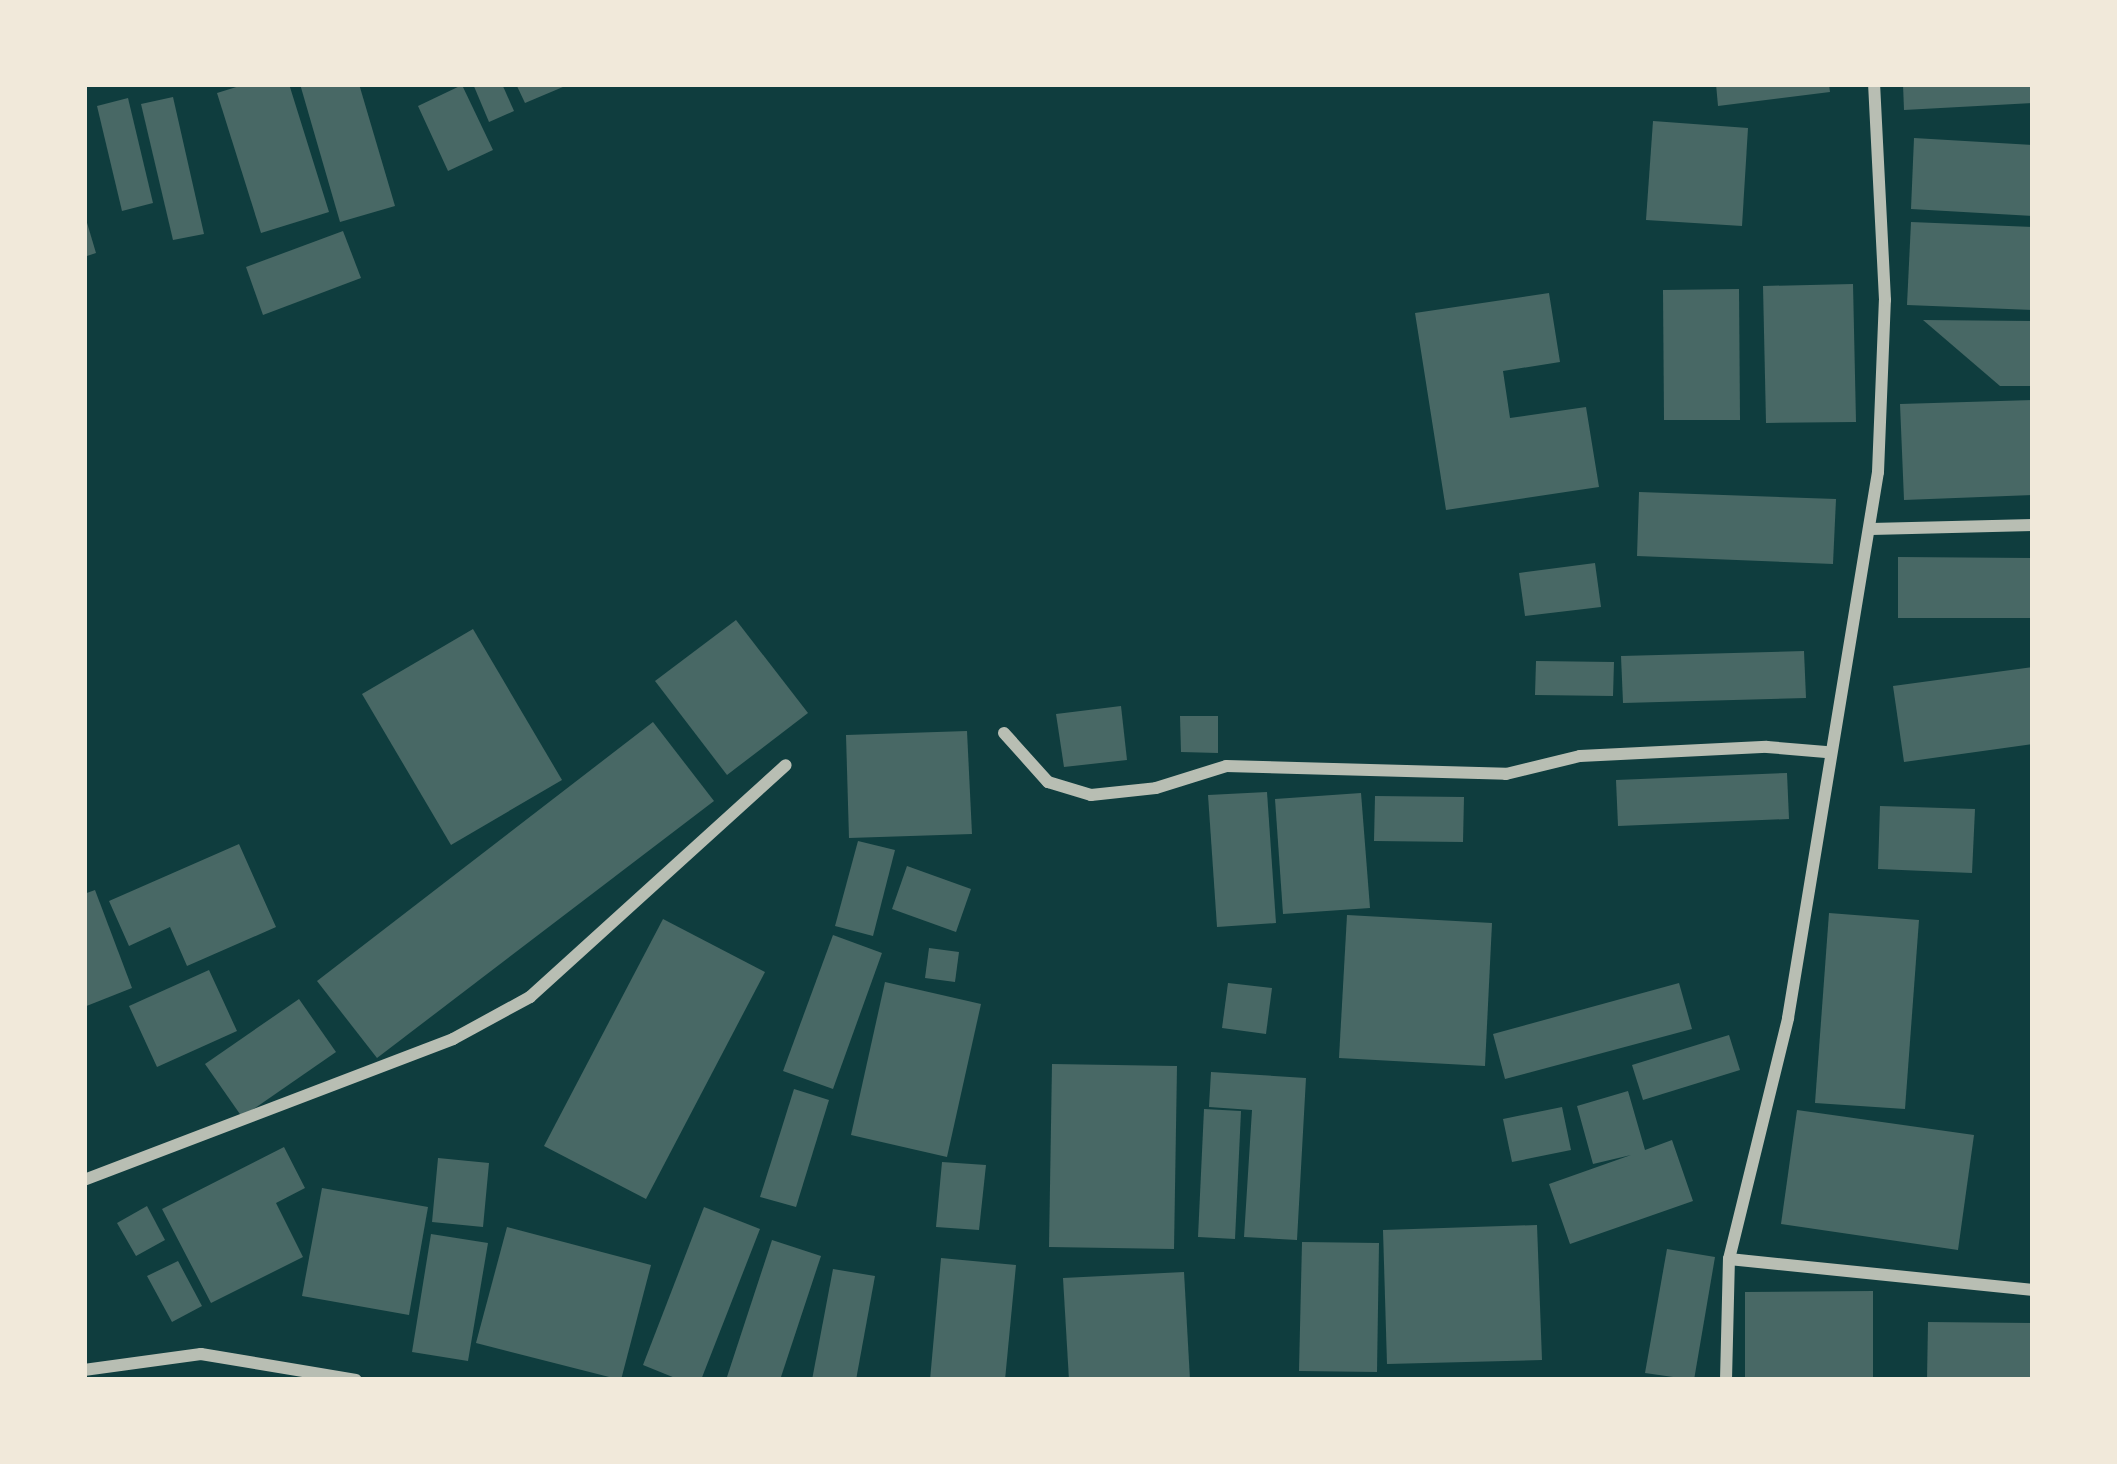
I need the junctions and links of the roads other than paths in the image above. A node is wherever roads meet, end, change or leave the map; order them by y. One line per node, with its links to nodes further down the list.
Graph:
1 (1874, 84): 3 (street)
2 (2033, 525): 3 (street)
3 (1871, 530): 5 (street)
4 (1004, 733): 5 (street)
5 (1826, 752): 8 (street)
6 (786, 765): 7 (street)
7 (84, 1180)
8 (1729, 1259): 9 (street); 12 (street)
9 (2033, 1289)
10 (84, 1370): 11 (street)
11 (356, 1380)
12 (1726, 1380)

